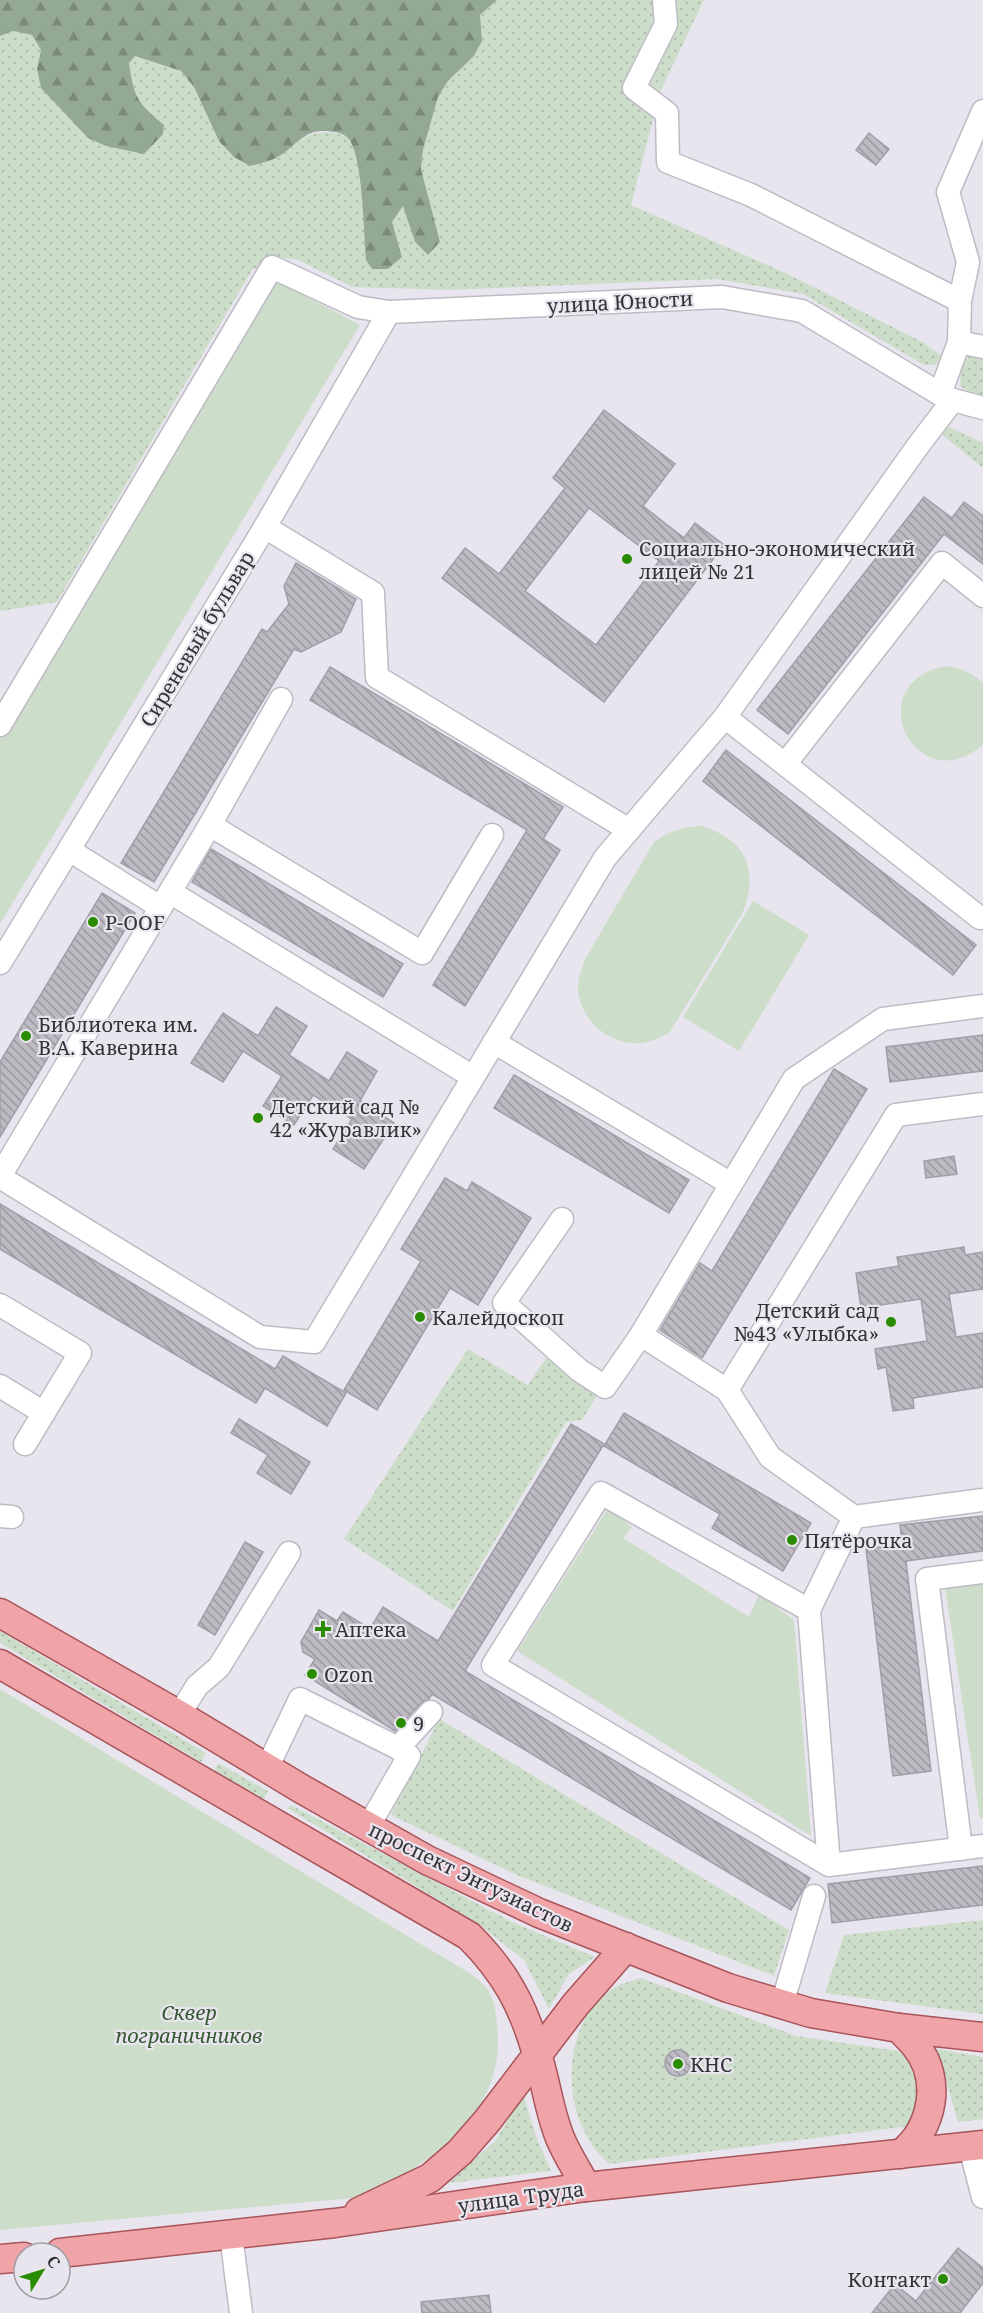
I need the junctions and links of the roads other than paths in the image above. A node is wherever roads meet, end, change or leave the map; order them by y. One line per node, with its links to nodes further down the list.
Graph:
1 (664, 0): 3 (street)
2 (983, 111): 3 (street)
3 (960, 301): 5 (street)
4 (389, 312): 7 (street, улица Юности); 10 (street, Сиреневый бульвар); 14 (street, улица Юности)
5 (959, 342): 6 (street); 7 (street)
6 (983, 347)
7 (947, 397): 8 (street, улица Юности); 9 (street, улица Юности); 13 (street)
8 (983, 408)
9 (983, 425)
10 (265, 527): 17 (street); 19 (street, Сиреневый бульвар)
11 (983, 596): 15 (street)
12 (281, 699): 16 (street)
13 (725, 717): 15 (street); 17 (street)
14 (0, 725)
15 (786, 763): 21 (street)
16 (210, 825): 18 (street); 20 (street)
17 (629, 830): 24 (street)
18 (492, 836)
19 (69, 850): 20 (street); 22 (street, Сиреневый бульвар)
20 (165, 899): 25 (street); 27 (street)
21 (980, 918)
22 (0, 963)
23 (983, 1006): 28 (street)
24 (494, 1042): 25 (street); 28 (street)
25 (474, 1077): 27 (street)
26 (983, 1104): 33 (street)
27 (0, 1177)
28 (731, 1184): 31 (street)
29 (562, 1219): 31 (street)
30 (0, 1305): 34 (street)
31 (640, 1335): 33 (street)
32 (0, 1386): 34 (street)
33 (727, 1390): 37 (street)
34 (44, 1413): 35 (street)
35 (25, 1444)
36 (983, 1500): 37 (street)
37 (854, 1517): 40 (street)
38 (289, 1553): 44 (street)
39 (983, 1572): 48 (street)
40 (809, 1610): 49 (street); 49 (street)
41 (0, 1613): 44 (main road, проспект Энтузиастов)
42 (0, 1664): 55 (main road)
43 (431, 1712): 45 (street)
44 (179, 1715): 46 (main road, проспект Энтузиастов)
45 (398, 1748): 46 (street); 47 (street)
46 (267, 1768): 47 (main road, проспект Энтузиастов)
47 (368, 1827): 51 (main road, проспект Энтузиастов)
48 (972, 1848): 49 (street)
49 (829, 1865)
50 (814, 1896): 52 (street)
51 (626, 1947): 52 (main road, проспект Энтузиастов); 55 (main road)
52 (782, 2004): 53 (main road, проспект Энтузиастов)
53 (899, 2028): 54 (main road, проспект Энтузиастов); 57 (main road)
54 (983, 2037)
55 (537, 2053): 58 (main road); 60 (main road)
56 (977, 2146): 57 (main road, улица Труда); 59 (street)
57 (902, 2154): 58 (main road, улица Труда)
58 (586, 2187): 60 (main road, улица Труда)
59 (983, 2197)
60 (335, 2223): 61 (main road, улица Труда)
61 (231, 2235): 62 (main road, улица Труда); 63 (street)
62 (72, 2252)
63 (241, 2313)

